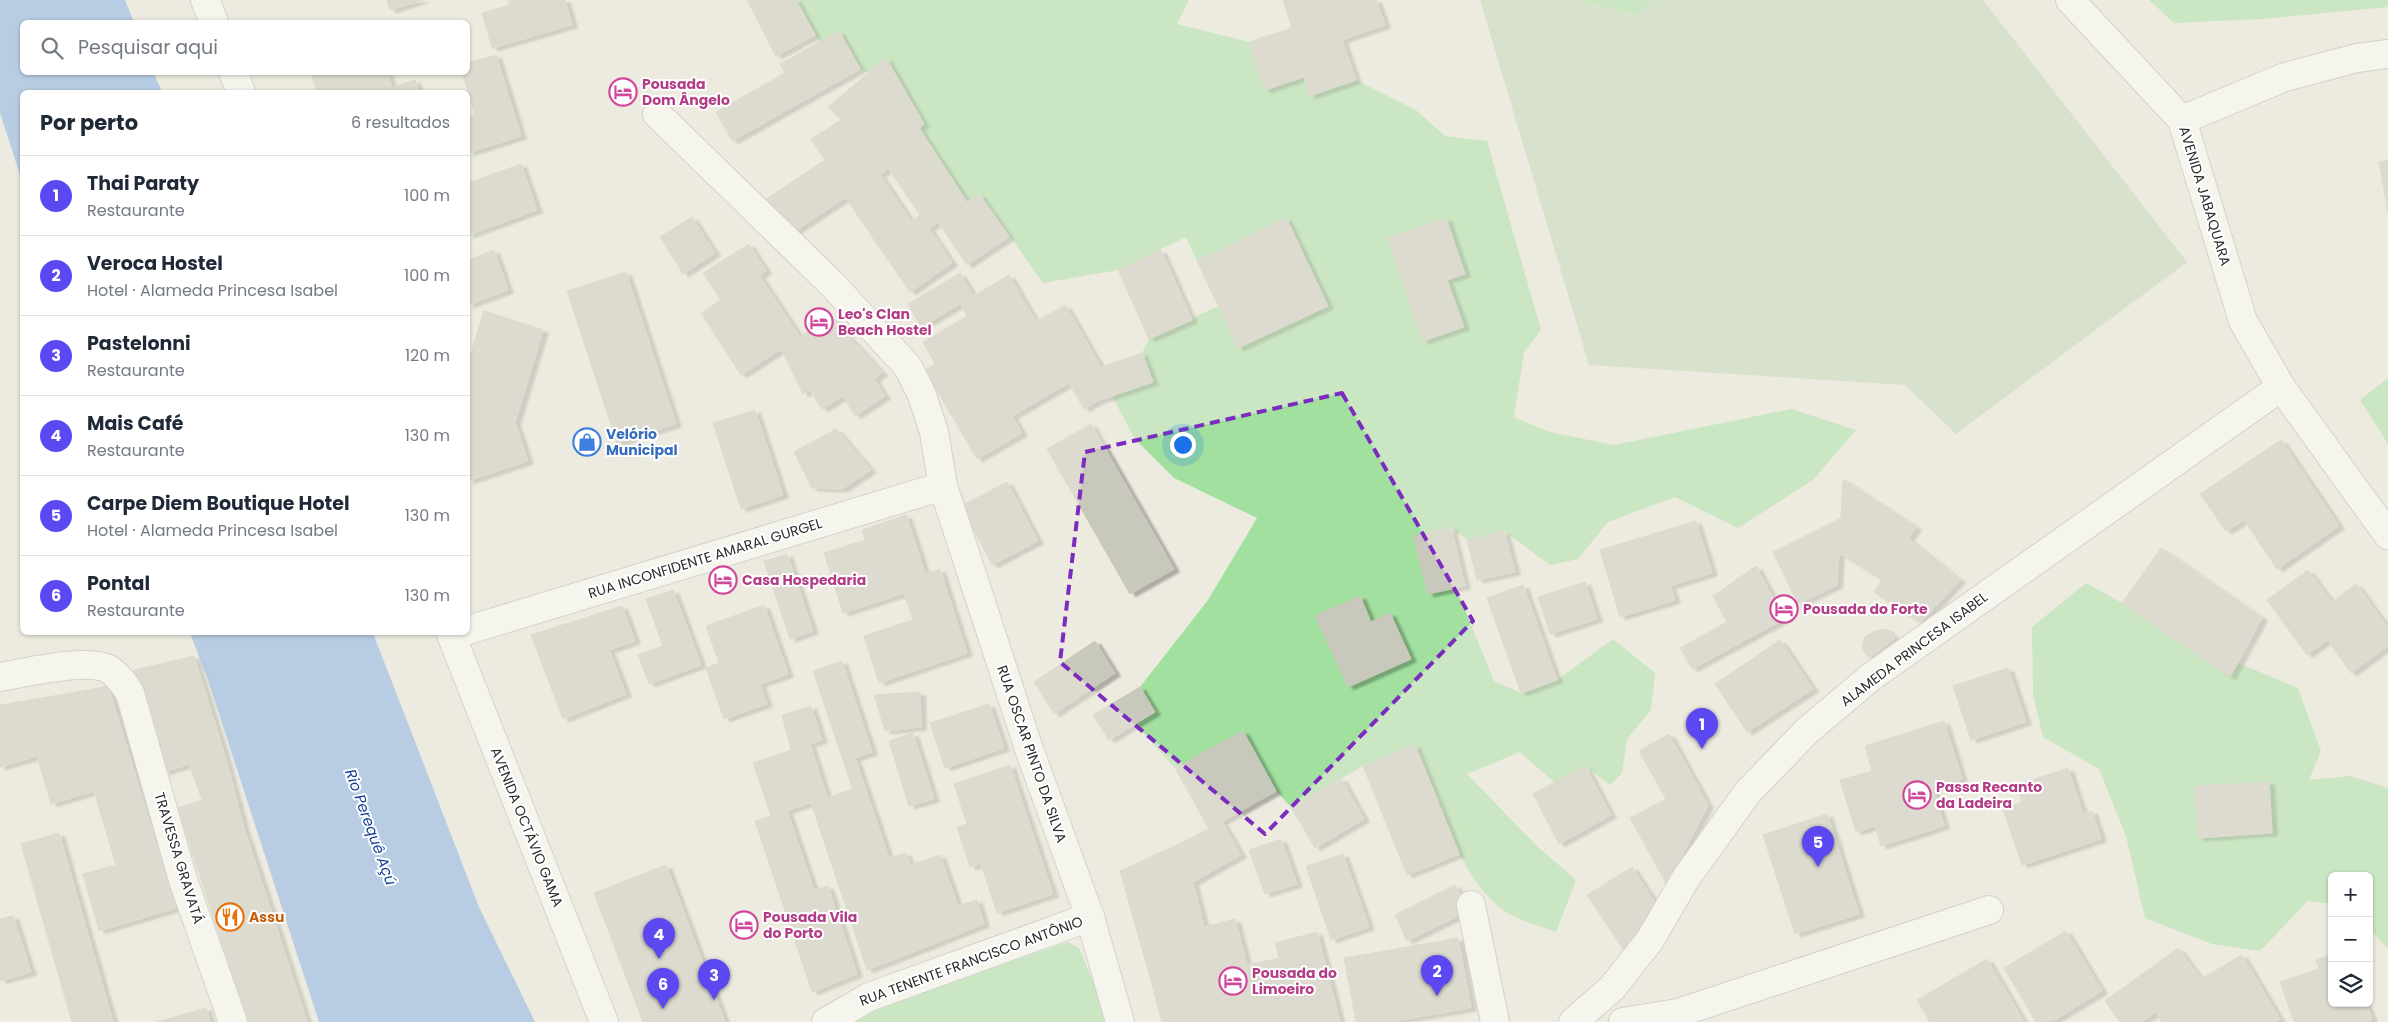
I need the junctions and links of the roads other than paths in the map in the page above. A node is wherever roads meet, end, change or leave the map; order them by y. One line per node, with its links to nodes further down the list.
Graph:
1 (205, 0): 3 (street)
2 (2070, 0): 8 (street)
3 (213, 20)
4 (2388, 54): 8 (street, AVENIDA JABAQUARA)
5 (234, 75): 6 (street)
6 (240, 90)
7 (657, 114): 10 (street, RUA OSCAR PINTO DA SILVA)
8 (2182, 120): 9 (street, AVENIDA JABAQUARA)
9 (2281, 387): 11 (street, AVENIDA JABAQUARA); 23 (street, ALAMEDA PRINCESA ISABEL)
10 (942, 486): 12 (street, RUA INCONFIDENTE AMARAL GURGEL); 17 (street, RUA OSCAR PINTO DA SILVA)
11 (2388, 535)
12 (470, 628)
13 (458, 635): 19 (street, AVENIDA OCTÁVIO GAMA)
14 (0, 677): 18 (street, TRAVESSA GRAVATÁ)
15 (1471, 905): 22 (street)
16 (1989, 910): 24 (street)
17 (1090, 917): 20 (street, RUA TENENTE FRANCISCO ANTÔNIO); 21 (street, RUA OSCAR PINTO DA SILVA)
18 (233, 1022)
19 (604, 1022)
20 (826, 1022)
21 (1120, 1022)
22 (1495, 1022)
23 (1573, 1022)
24 (1623, 1022)

